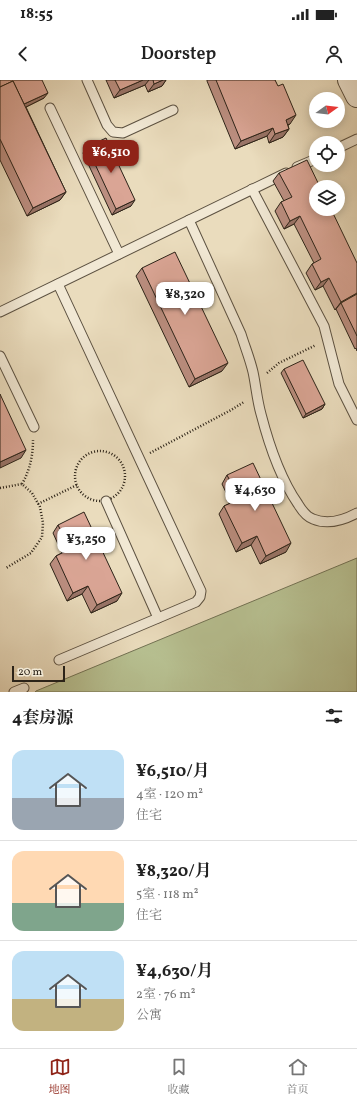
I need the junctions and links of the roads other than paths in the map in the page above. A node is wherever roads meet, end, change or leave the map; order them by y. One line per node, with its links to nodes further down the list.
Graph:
1 (86, 80): 5 (lane)
2 (350, 80): 3 (street)
3 (357, 96)
4 (50, 108): 11 (lane)
5 (173, 110)
6 (357, 138): 7 (lane)
7 (345, 144)
8 (309, 162): 9 (lane)
9 (252, 190): 10 (lane); 15 (lane)
10 (189, 220): 11 (lane); 18 (lane)
11 (119, 254): 12 (lane)
12 (58, 284): 13 (lane); 19 (lane)
13 (0, 312)
14 (0, 356): 16 (lane)
15 (357, 420)
16 (34, 427)
17 (106, 501): 19 (lane)
18 (357, 514)
19 (158, 618): 20 (lane)
20 (59, 660)
21 (24, 688): 22 (lane)
22 (14, 692)

